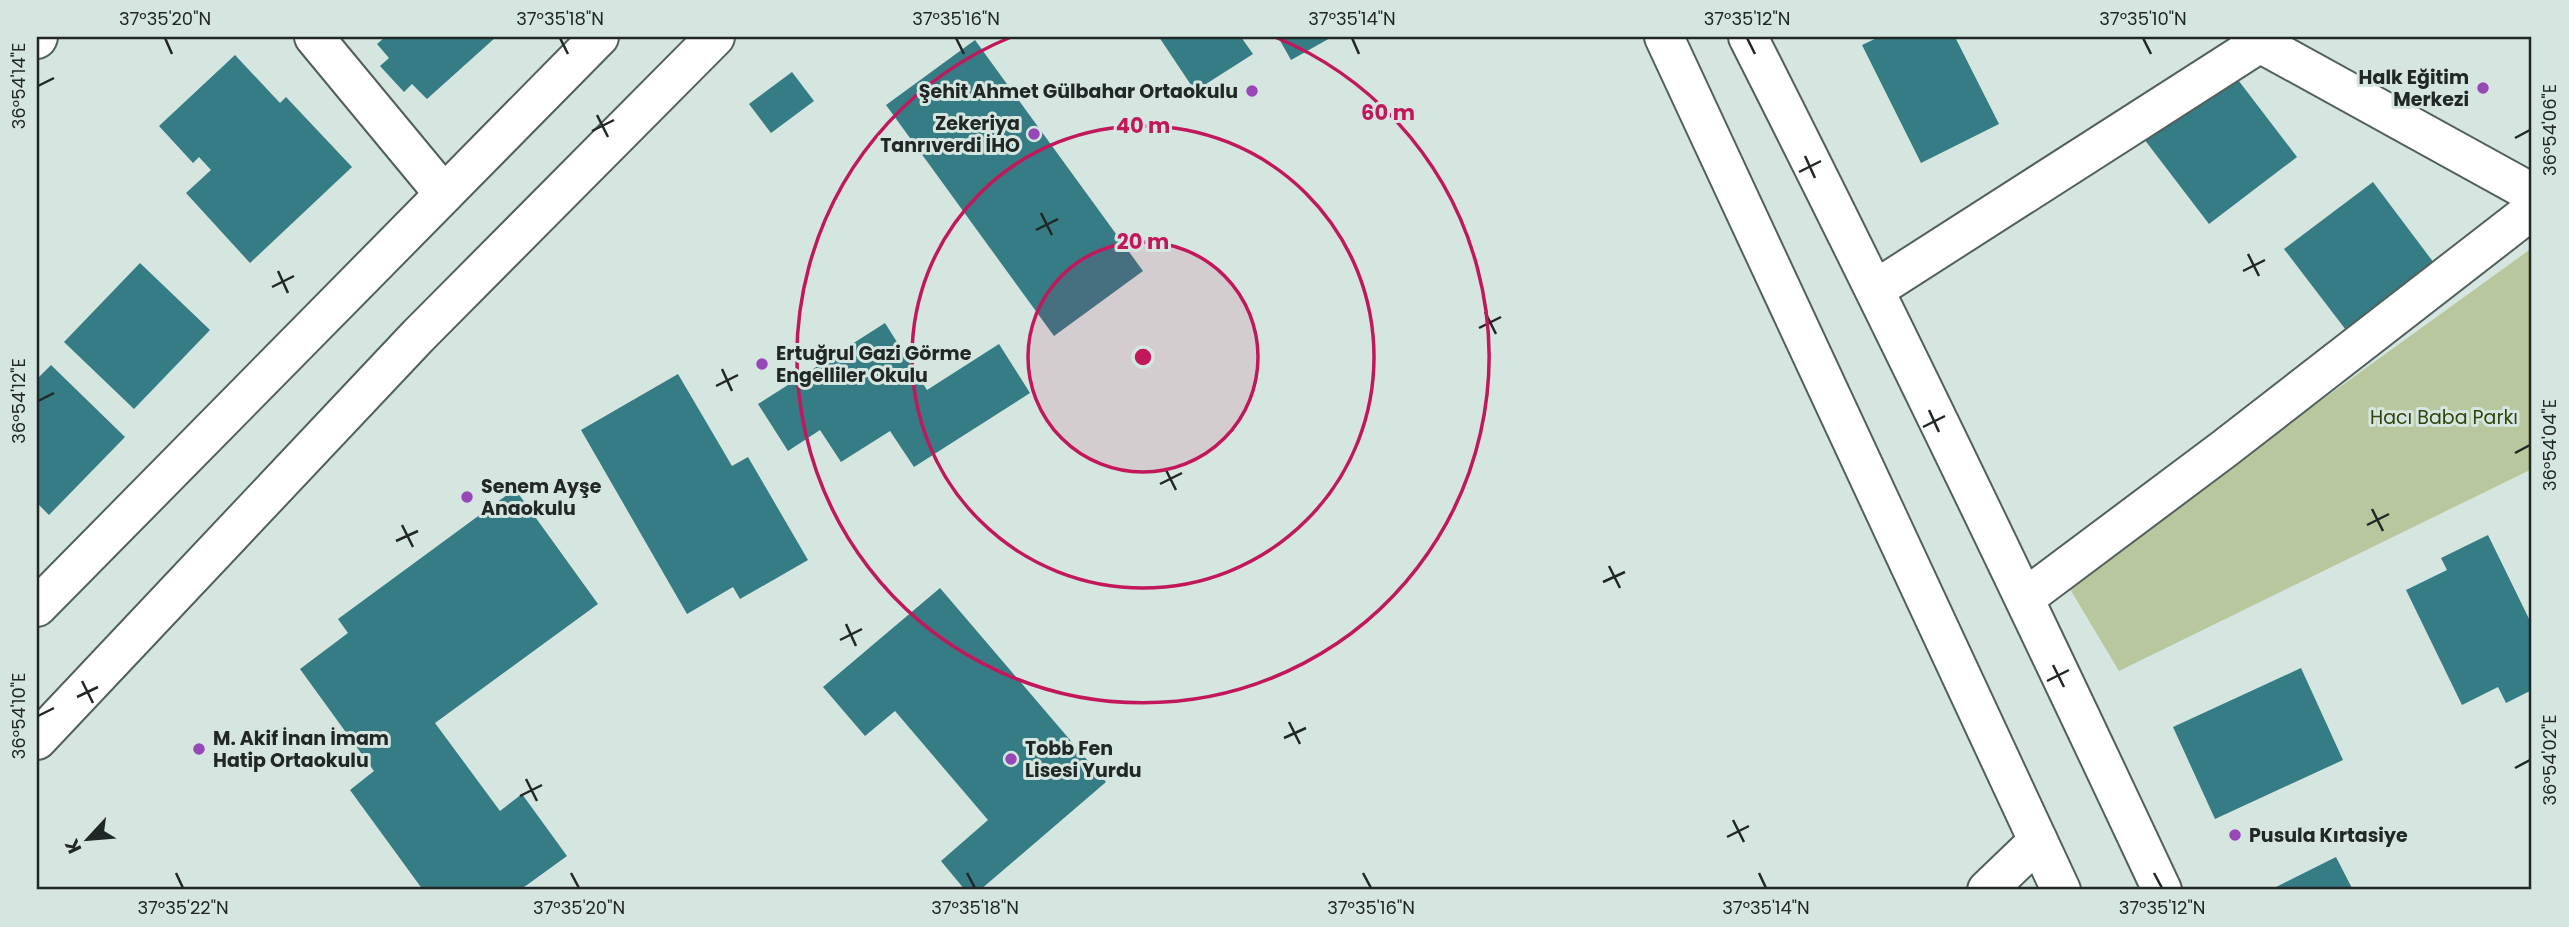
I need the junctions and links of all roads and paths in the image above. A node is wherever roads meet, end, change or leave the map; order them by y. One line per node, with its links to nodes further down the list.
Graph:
1 (314, 37): 8 (main road)
2 (599, 37): 8 (main road)
3 (715, 37): 13 (main road)
4 (1664, 37): 14 (main road)
5 (1748, 37): 10 (main road)
6 (2254, 40): 7 (main road); 10 (main road)
7 (2532, 193)
8 (444, 194): 12 (main road)
9 (2532, 210): 11 (main road)
10 (1876, 289): 11 (main road)
11 (2025, 598): 17 (main road)
12 (37, 607)
13 (37, 740)
14 (2038, 841): 15 (main road); 16 (main road)
15 (1987, 890)
16 (2061, 890)
17 (2162, 890)

